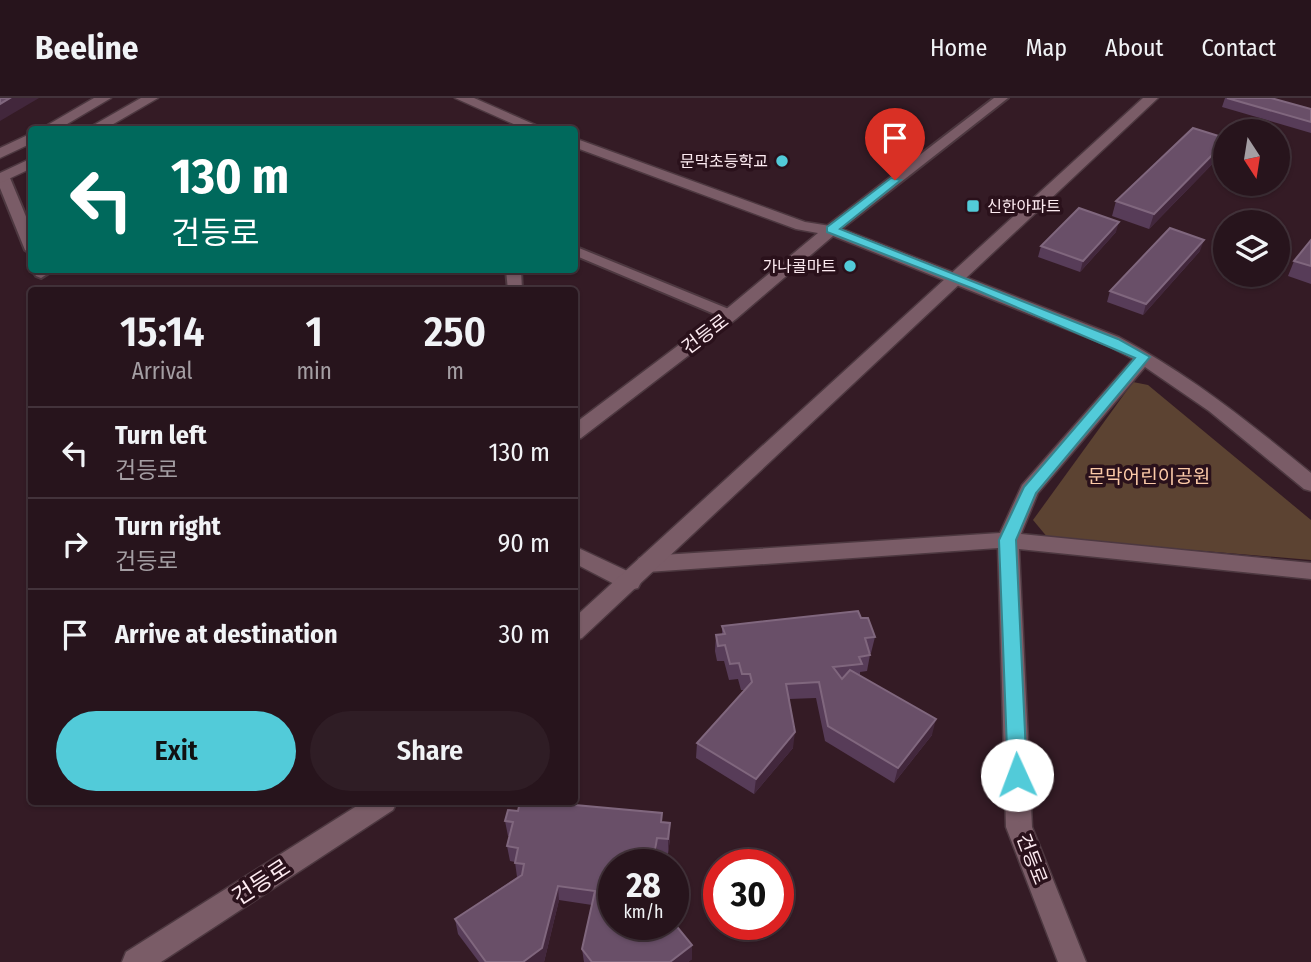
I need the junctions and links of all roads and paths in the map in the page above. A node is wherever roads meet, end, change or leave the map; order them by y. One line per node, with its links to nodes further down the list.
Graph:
1 (104, 98): 7 (street)
2 (151, 98): 8 (street)
3 (462, 98): 6 (street)
4 (1002, 98): 14 (lane, 건등로)
5 (1151, 98): 17 (street)
6 (512, 124)
7 (53, 126)
8 (99, 126)
9 (28, 139): 11 (street)
10 (578, 143): 14 (street)
11 (0, 154)
12 (28, 164): 13 (street)
13 (1, 178): 15 (lane)
14 (831, 230): 17 (street); 18 (street, 건등로)
15 (28, 241)
16 (578, 252): 18 (lane)
17 (956, 278): 19 (street); 24 (street)
18 (730, 315): 20 (street, 건등로)
19 (1144, 357): 21 (street); 22 (street, 건등로)
20 (578, 431)
21 (1311, 484)
22 (1007, 540): 24 (street); 25 (street); 30 (street, 건등로)
23 (578, 556): 26 (street)
24 (647, 564): 26 (street)
25 (1311, 571)
26 (630, 582): 27 (street)
27 (578, 628)
28 (379, 805): 29 (street, 건등로)
29 (136, 962)
30 (1072, 962)

